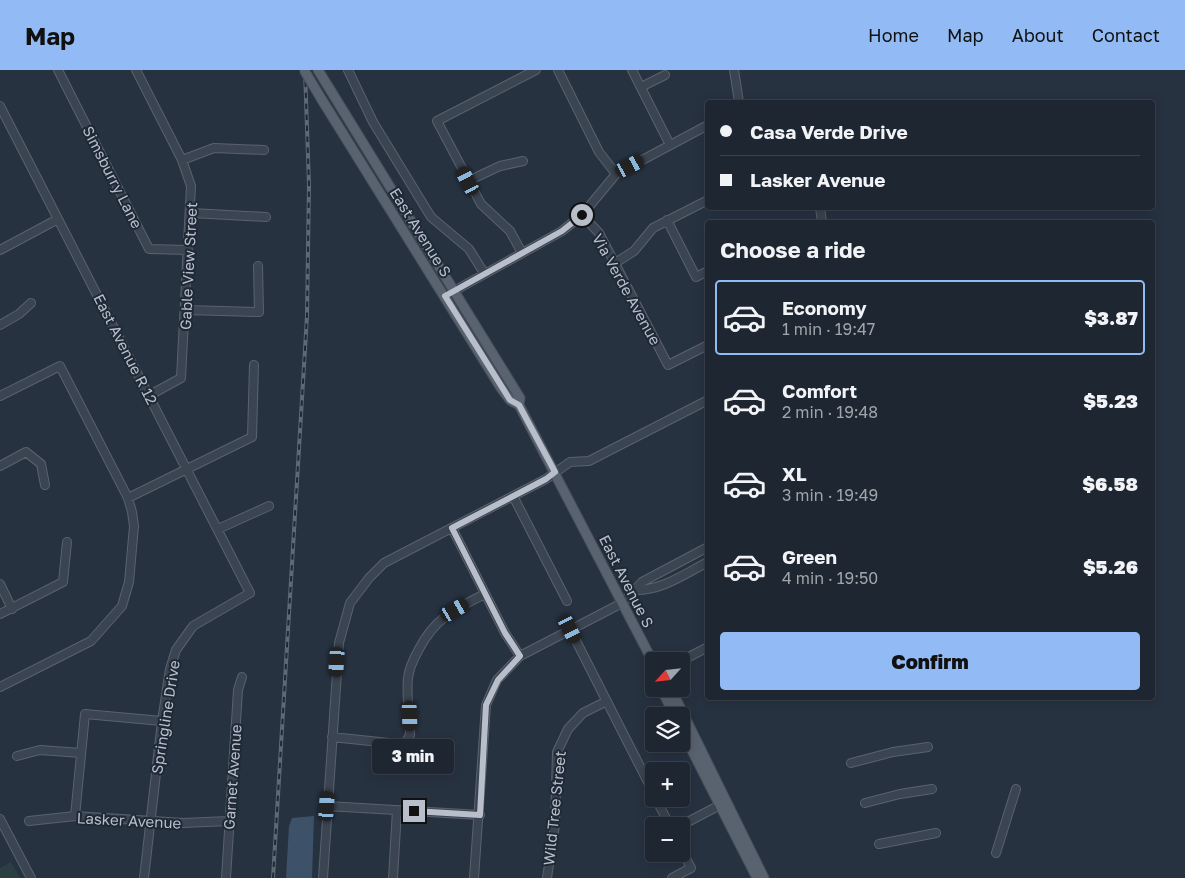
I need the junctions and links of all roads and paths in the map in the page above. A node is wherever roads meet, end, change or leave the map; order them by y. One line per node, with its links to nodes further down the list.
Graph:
1 (58, 70): 28 (street, Simsburry Lane)
2 (136, 70): 17 (street, Gable View Street)
3 (304, 70): 35 (main road, East Avenue S, bridge)
4 (318, 70): 34 (main road, East Avenue S)
5 (348, 70): 33 (street)
6 (536, 70): 20 (street)
7 (558, 70): 19 (street)
8 (632, 70): 11 (street)
9 (734, 70): 12 (street)
10 (665, 75): 11 (street)
11 (640, 87): 15 (street)
12 (739, 100)
13 (0, 109): 25 (street, East Avenue R 12)
14 (705, 127): 15 (street)
15 (670, 145): 19 (street)
16 (264, 150): 17 (street)
17 (182, 160): 22 (street, Gable View Street)
18 (523, 161): 20 (street)
19 (616, 174): 23 (street)
20 (468, 181): 29 (street)
21 (705, 201): 26 (street)
22 (191, 213): 24 (street); 28 (street, Gable View Street)
23 (582, 215): 29 (street); 30 (street, Via Verde Avenue)
24 (266, 217)
25 (58, 219): 27 (street); 41 (street, East Avenue R 12)
26 (667, 220): 30 (street); 32 (street)
27 (0, 250)
28 (188, 250): 37 (street, Gable View Street)
29 (522, 253): 33 (street)
30 (614, 263): 39 (street, Via Verde Avenue)
31 (258, 266): 37 (street)
32 (705, 272)
33 (484, 273): 34 (street)
34 (454, 289): 35 (street); 44 (main road, East Avenue S)
35 (445, 296): 44 (main road, East Avenue S)
36 (32, 303): 38 (street)
37 (186, 310): 41 (street, Gable View Street)
38 (0, 324)
39 (705, 346)
40 (254, 365): 46 (street)
41 (150, 395): 46 (street, East Avenue R 12)
42 (0, 396): 50 (street)
43 (705, 402): 47 (street)
44 (519, 405): 47 (main road, East Avenue S)
45 (0, 466): 48 (street)
46 (188, 470): 50 (street); 53 (street, East Avenue R 12)
47 (555, 472): 49 (street); 62 (main road, East Avenue S)
48 (45, 485)
49 (513, 496): 52 (street); 61 (street)
50 (128, 498): 71 (street)
51 (269, 506): 53 (street)
52 (452, 528): 60 (street); 75 (street)
53 (218, 529): 59 (street, East Avenue R 12)
54 (67, 542): 63 (street)
55 (705, 549): 58 (street)
56 (705, 564): 58 (street)
57 (0, 584): 63 (street)
58 (636, 590): 62 (street)
59 (250, 594): 74 (street, Springline Drive)
60 (485, 594): 68 (street); 75 (street)
61 (567, 601)
62 (624, 602): 65 (street); 67 (main road, East Avenue S)
63 (12, 608): 64 (street)
64 (0, 614)
65 (570, 629): 68 (street); 73 (street)
66 (705, 648): 69 (street)
67 (648, 652)
68 (520, 656): 88 (street)
69 (690, 656)
70 (242, 677): 93 (street, Garnet Avenue)
71 (0, 687)
72 (676, 698): 97 (main road)
73 (607, 701): 81 (street); 107 (street, Wild Tree Street)
74 (162, 721): 78 (street); 92 (street, Springline Drive)
75 (332, 737): 86 (street)
76 (690, 747): 85 (main road)
77 (928, 747): 80 (street)
78 (81, 753): 79 (street); 89 (street)
79 (17, 756)
80 (851, 763)
81 (645, 776)
82 (932, 789): 84 (street)
83 (1016, 789): 99 (street)
84 (865, 803)
85 (720, 805): 94 (street); 97 (street); 109 (main road)
86 (327, 806): 87 (street); 104 (street)
87 (397, 810): 88 (street); 105 (street)
88 (480, 815): 106 (street)
89 (75, 816): 91 (street, Lasker Avenue); 92 (street, Lasker Avenue)
90 (0, 819): 95 (street)
91 (29, 821)
92 (150, 821): 93 (street, Lasker Avenue); 102 (street, Springline Drive)
93 (229, 821): 103 (street, Garnet Avenue)
94 (690, 821)
95 (2, 828): 101 (street)
96 (936, 833): 98 (street)
97 (746, 838): 110 (main road)
98 (880, 844)
99 (996, 853)
100 (688, 862): 108 (street)
101 (31, 878)
102 (144, 878)
103 (226, 878)
104 (323, 878)
105 (393, 878)
106 (474, 878)
107 (547, 878)
108 (672, 878)
109 (757, 878)
110 (764, 878)

